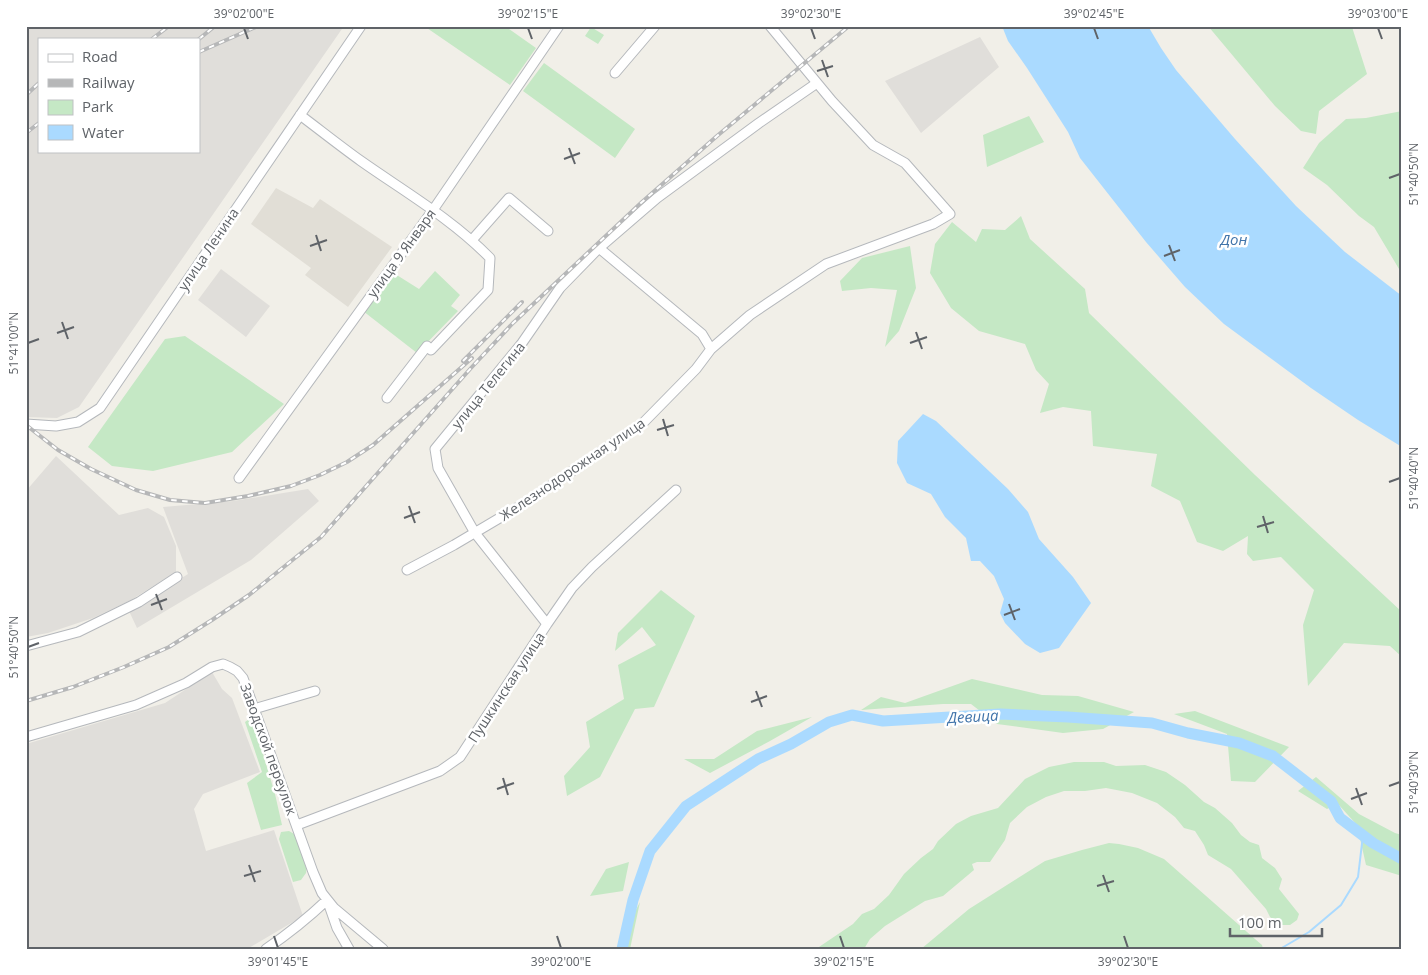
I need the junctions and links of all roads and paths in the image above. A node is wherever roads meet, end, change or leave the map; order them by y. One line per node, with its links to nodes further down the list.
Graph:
1 (361, 26): 7 (street, улица Ленина)
2 (559, 26): 8 (street, улица 9 Января)
3 (655, 26): 5 (street)
4 (770, 26): 6 (street)
5 (615, 73)
6 (817, 83): 11 (street, улица Телегина); 12 (street, Железнодорожная улица)
7 (300, 115): 8 (street); 14 (street, улица Ленина)
8 (433, 210): 10 (street); 15 (street, улица 9 Января)
9 (548, 230): 10 (street)
10 (472, 240): 13 (street)
11 (600, 248): 12 (street); 17 (street, улица Телегина)
12 (711, 350): 17 (street, Железнодорожная улица)
13 (387, 398)
14 (26, 424)
15 (239, 478)
16 (676, 490): 20 (street, Пушкинская улица)
17 (474, 533): 18 (street, Железнодорожная улица); 20 (street, улица Телегина)
18 (407, 570)
19 (177, 577): 21 (street)
20 (547, 624): 25 (street, Пушкинская улица)
21 (26, 646)
22 (315, 691): 23 (street)
23 (254, 709): 24 (street, Заводской переулок); 25 (street, Заводской переулок)
24 (26, 737)
25 (297, 825): 26 (street, Заводской переулок)
26 (327, 900): 27 (street); 28 (street); 29 (street)
27 (266, 949)
28 (349, 949)
29 (383, 949)

